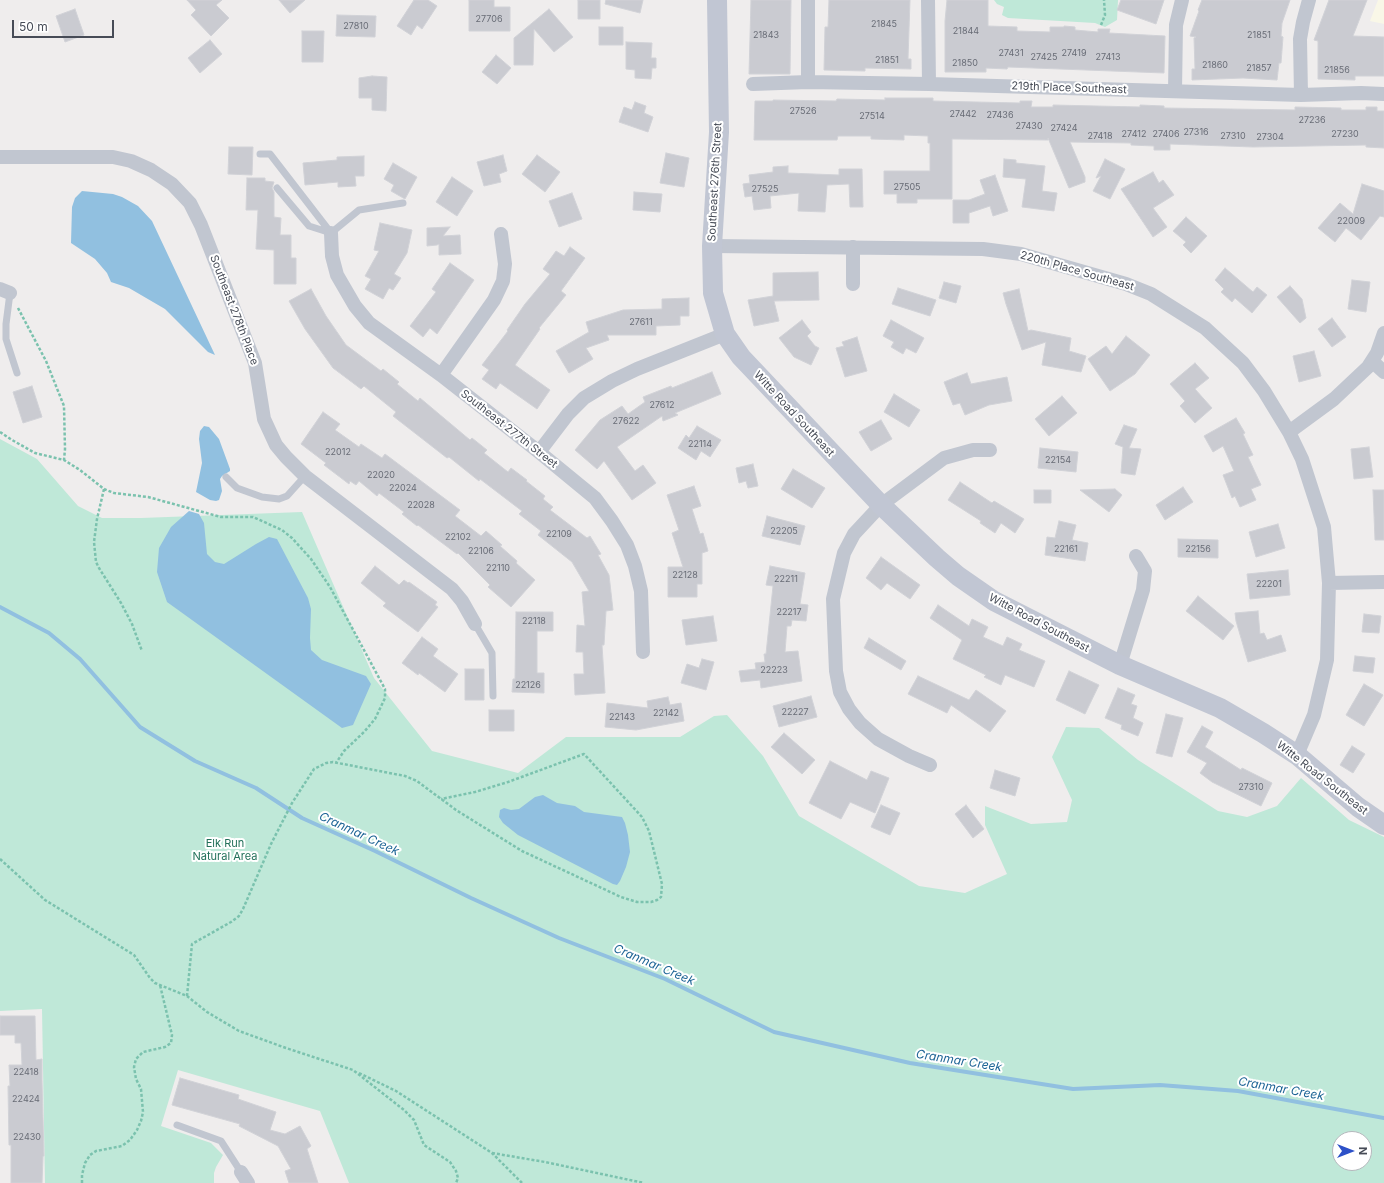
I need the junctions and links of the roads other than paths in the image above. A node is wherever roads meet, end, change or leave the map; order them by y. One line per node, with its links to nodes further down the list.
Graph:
1 (717, 0): 18 (street, Southeast 276th Street)
2 (808, 0): 6 (street)
3 (928, 0): 8 (street)
4 (1182, 0): 9 (street)
5 (1310, 0): 11 (street)
6 (808, 82): 7 (street, 219th Place Southeast); 8 (street, 219th Place Southeast)
7 (753, 84)
8 (929, 84): 9 (street, 219th Place Southeast)
9 (1176, 91): 11 (street, 219th Place Southeast)
10 (1384, 94): 11 (street, 219th Place Southeast)
11 (1301, 95)
12 (260, 154): 16 (lane)
13 (0, 157): 32 (street, Southeast 278th Place)
14 (277, 188): 16 (lane)
15 (403, 203): 16 (lane)
16 (331, 233): 28 (street, Southeast 277th Street)
17 (500, 234): 28 (street)
18 (712, 246): 19 (street, 220th Place Southeast); 23 (street, Southeast 276th Street)
19 (853, 247): 20 (street); 29 (street, 220th Place Southeast)
20 (853, 284)
21 (5, 291): 27 (lane)
22 (1384, 333): 25 (street)
23 (725, 334): 24 (street, Southeast 276th Street); 31 (street)
24 (740, 357): 34 (street, Witte Road Southeast)
25 (1372, 361): 26 (street); 29 (street)
26 (1384, 372)
27 (17, 373)
28 (441, 376): 31 (street, Southeast 277th Street)
29 (1289, 432): 37 (street, 220th Place Southeast)
30 (990, 450): 34 (street)
31 (539, 452): 39 (street, Southeast 277th Street)
32 (305, 476): 33 (lane); 38 (street, Southeast 278th Place)
33 (226, 477)
34 (881, 505): 40 (street, Witte Road Southeast); 43 (street)
35 (1136, 556): 40 (street)
36 (1384, 582): 37 (street)
37 (1329, 583): 42 (street, 220th Place Southeast)
38 (475, 624): 41 (lane, Southeast 278th Place)
39 (643, 652)
40 (1120, 665): 42 (street, Witte Road Southeast)
41 (493, 696)
42 (1297, 755): 44 (street, Witte Road Southeast)
43 (930, 765)
44 (1384, 825)
45 (177, 1125): 46 (lane)
46 (244, 1178)

